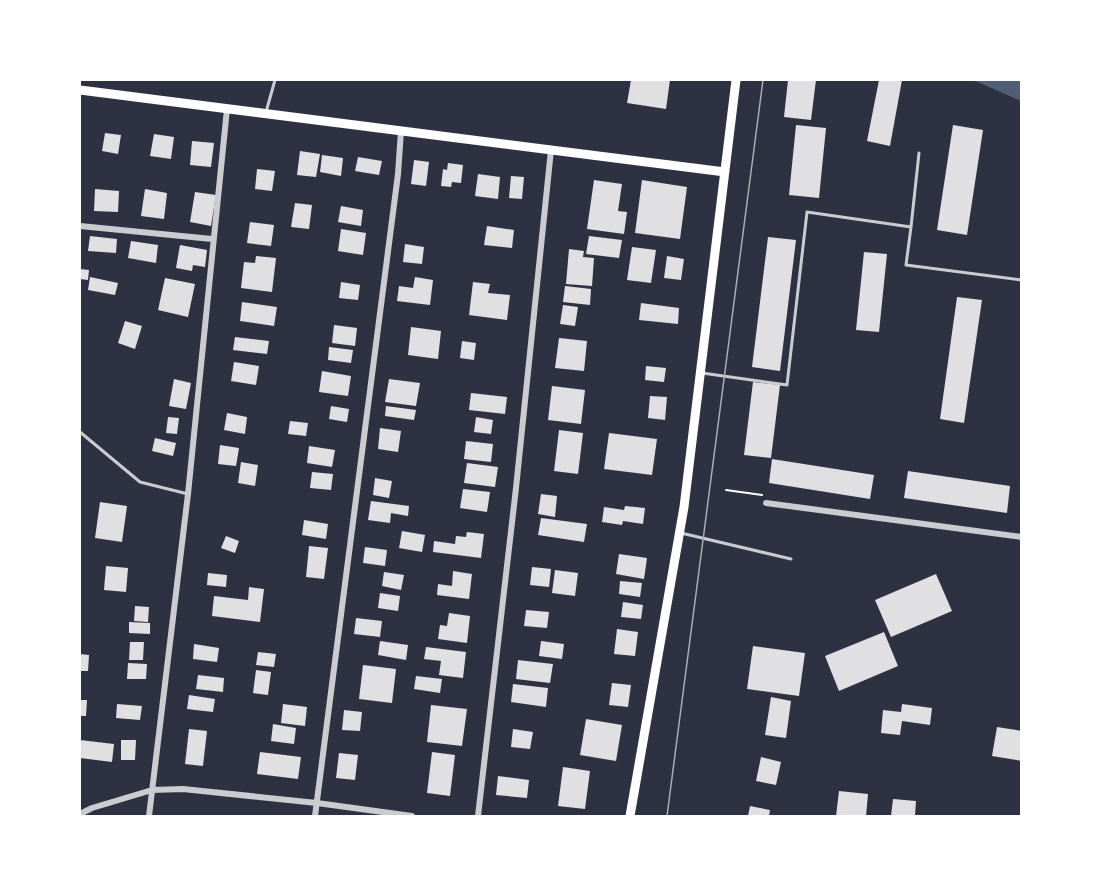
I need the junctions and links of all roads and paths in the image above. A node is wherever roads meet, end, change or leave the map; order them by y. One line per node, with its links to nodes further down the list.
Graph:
1 (275, 80): 5 (lane)
2 (736, 80): 9 (main road)
3 (80, 90): 4 (main road)
4 (226, 109): 5 (main road); 12 (street)
5 (266, 114): 6 (main road)
6 (402, 131): 7 (main road); 22 (street)
7 (551, 150): 9 (main road); 27 (street)
8 (919, 153): 11 (lane)
9 (725, 172): 14 (main road)
10 (80, 226): 12 (street)
11 (911, 227): 13 (lane); 14 (lane)
12 (212, 239): 16 (street)
13 (1022, 280)
14 (700, 372): 18 (main road)
15 (80, 432): 16 (lane)
16 (188, 494): 21 (street)
17 (766, 503): 19 (street)
18 (679, 533): 20 (lane); 28 (main road)
19 (1022, 537)
20 (791, 559)
21 (152, 790): 22 (street); 23 (street); 24 (street)
22 (317, 803): 25 (street); 26 (street)
23 (80, 814)
24 (149, 816)
25 (315, 816)
26 (412, 816)
27 (478, 816)
28 (630, 816)

